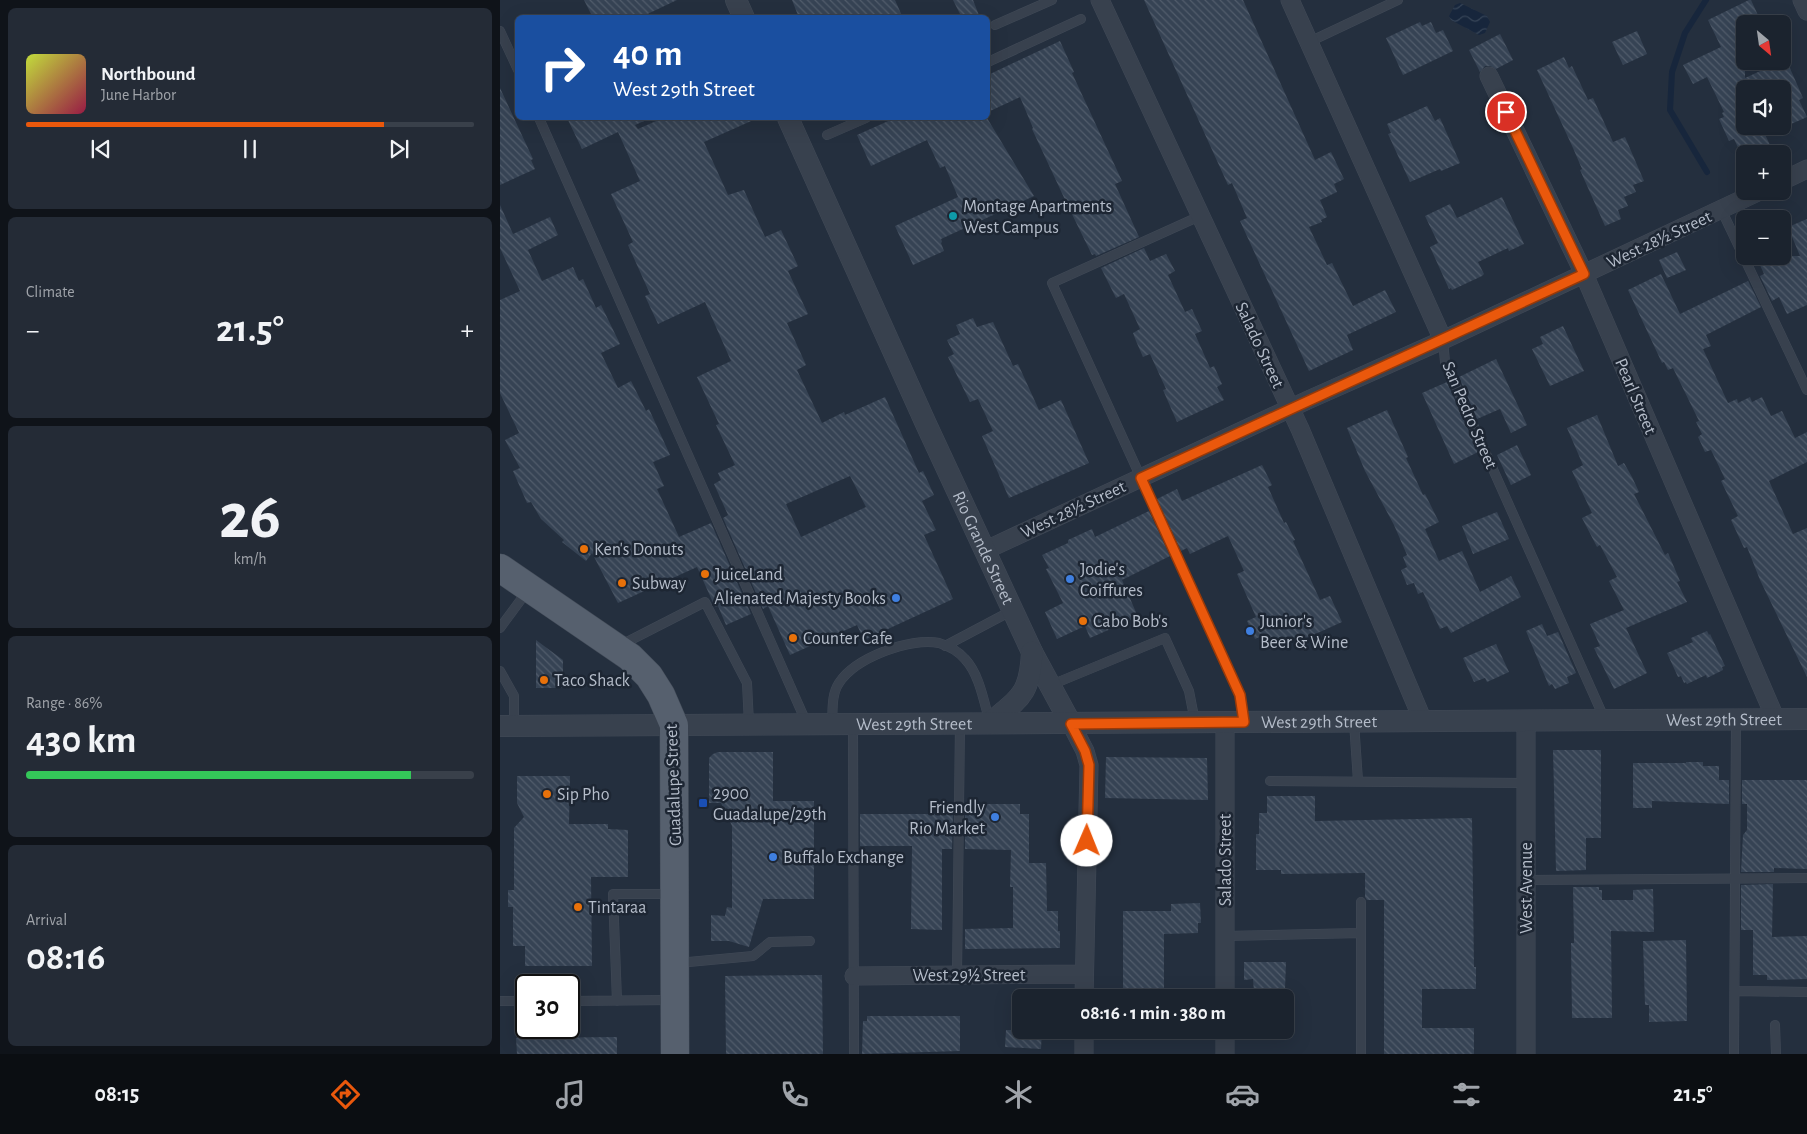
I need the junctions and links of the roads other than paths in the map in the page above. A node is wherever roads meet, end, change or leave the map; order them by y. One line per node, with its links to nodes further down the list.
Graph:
1 (736, 0): 8 (street)
2 (1052, 0): 10 (lane)
3 (1100, 0): 24 (street, Salado Street)
4 (1290, 0): 12 (street, San Pedro Street)
5 (1398, 0): 12 (lane)
6 (1802, 0): 7 (street)
7 (1807, 11)
8 (743, 15)
9 (1081, 19): 13 (lane)
10 (995, 25)
11 (500, 31): 14 (lane)
12 (1309, 42): 26 (street, San Pedro Street)
13 (990, 61)
14 (515, 64)
15 (1489, 76): 25 (street, Pearl Street)
16 (539, 120): 51 (lane)
17 (789, 120): 30 (street, Rio Grande Street)
18 (862, 120): 19 (lane)
19 (828, 135)
20 (1807, 169): 21 (street)
21 (1791, 177)
22 (1741, 200): 23 (street, West 28½ Street)
23 (1722, 209): 25 (street, West 28½ Street); 27 (lane)
24 (1200, 216): 28 (street, Salado Street); 29 (lane)
25 (1584, 274): 26 (street, West 28½ Street); 43 (street, Pearl Street)
26 (1443, 340): 28 (street, West 28½ Street); 41 (lane, San Pedro Street)
27 (1807, 390)
28 (1290, 409): 29 (street, West 28½ Street); 44 (street, Salado Street)
29 (1141, 478): 30 (street, West 28½ Street); 47 (lane)
30 (986, 550): 33 (street, Rio Grande Street)
31 (500, 568): 32 (main road, Guadalupe Street)
32 (529, 588): 34 (lane); 36 (main road, Guadalupe Street)
33 (1013, 610): 35 (lane); 37 (street, Rio Grande Street)
34 (500, 628)
35 (945, 646): 49 (lane); 52 (lane)
36 (616, 647): 50 (lane); 56 (main road, Guadalupe Street)
37 (1032, 652): 39 (street, Rio Grande Street); 49 (street)
38 (500, 671): 57 (lane)
39 (1050, 685): 46 (lane); 55 (street, Rio Grande Street)
40 (1807, 719): 43 (street, West 29th Street)
41 (1604, 720): 42 (street, West 29th Street); 45 (street, West 29th Street)
42 (1736, 720): 43 (street, West 29th Street); 62 (lane)
43 (1776, 720)
44 (1423, 721): 45 (street, West 29th Street); 48 (street, West 29th Street)
45 (1526, 721): 60 (street, West Avenue)
46 (1195, 722): 47 (street, West 29th Street); 55 (street, West 29th Street)
47 (1234, 722): 48 (street, West 29th Street); 67 (street, Salado Street)
48 (1354, 722): 59 (lane)
49 (990, 723): 54 (street, West 29th Street); 55 (street, West 29th Street)
50 (749, 724): 51 (street, West 29th Street); 56 (street, West 29th Street)
51 (808, 724): 52 (street, West 29th Street)
52 (832, 724): 53 (street, West 29th Street)
53 (853, 724): 54 (street, West 29th Street); 72 (lane)
54 (960, 724): 71 (lane)
55 (1071, 724): 70 (street, Rio Grande Street)
56 (674, 725): 57 (street, West 29th Street); 64 (main road, Guadalupe Street)
57 (507, 726)
58 (1270, 781): 59 (lane)
59 (1358, 782): 60 (lane)
60 (1525, 783): 63 (street, West Avenue)
61 (1807, 878): 62 (lane)
62 (1736, 879): 63 (lane); 75 (lane)
63 (1526, 880): 90 (street, West Avenue)
64 (675, 894): 69 (main road, Guadalupe Street); 81 (lane)
65 (1361, 902): 66 (lane)
66 (1361, 933): 67 (lane); 89 (lane)
67 (1225, 936): 74 (street, Salado Street)
68 (810, 941): 69 (lane)
69 (675, 964): 77 (main road, Guadalupe Street)
70 (1084, 974): 71 (street, West 29½ Street); 73 (street, Rio Grande Street)
71 (957, 975): 72 (street, West 29½ Street)
72 (854, 976): 86 (lane)
73 (1084, 989)
74 (1225, 989)
75 (1735, 991): 76 (lane); 91 (lane)
76 (1807, 992)
77 (675, 1000): 81 (lane); 85 (main road, Guadalupe Street)
78 (500, 1001): 79 (lane)
79 (515, 1001)
80 (580, 1001): 81 (lane)
81 (617, 1001)
82 (1775, 1025): 92 (lane)
83 (1084, 1039): 87 (street)
84 (1225, 1039): 88 (street)
85 (675, 1054)
86 (854, 1054)
87 (1084, 1054)
88 (1225, 1054)
89 (1361, 1054)
90 (1526, 1054)
91 (1734, 1054)
92 (1776, 1054)

